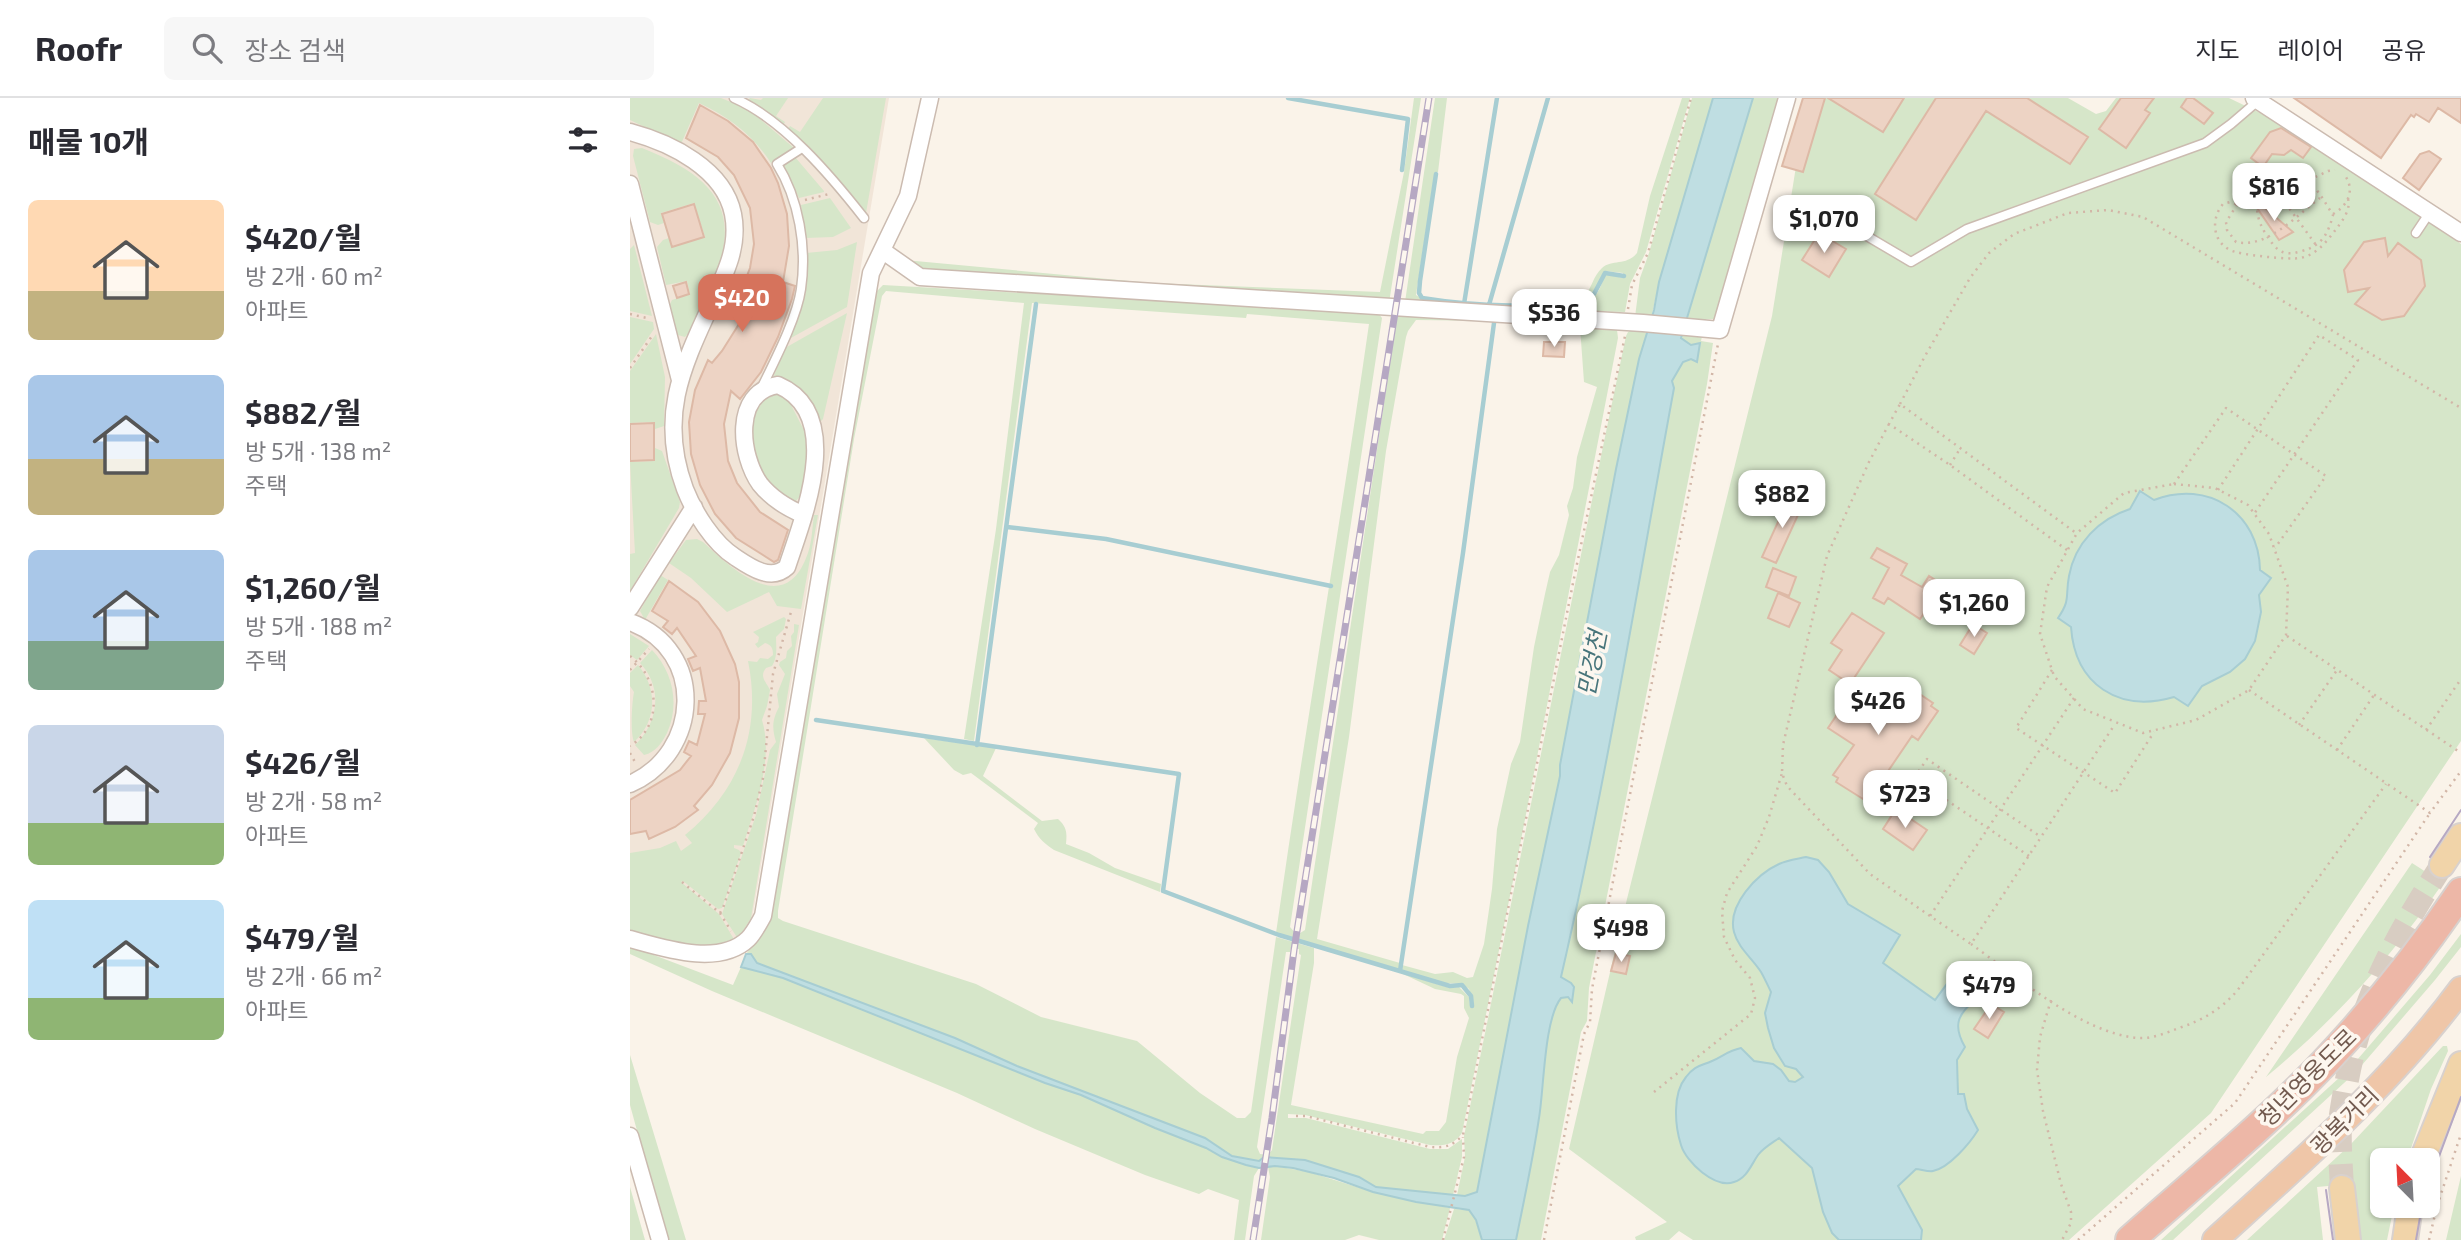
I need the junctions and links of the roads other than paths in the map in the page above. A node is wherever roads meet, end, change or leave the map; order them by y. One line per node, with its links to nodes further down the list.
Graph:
1 (734, 98): 6 (lane)
2 (930, 98): 13 (street)
3 (1787, 98): 13 (street)
4 (2257, 99): 8 (street); 10 (lane)
5 (630, 132): 14 (street)
6 (802, 148): 9 (lane); 15 (lane)
7 (630, 184): 14 (street)
8 (2430, 212): 11 (lane); 12 (street)
9 (864, 218)
10 (1838, 219)
11 (2416, 233)
12 (2461, 233)
13 (883, 251): 24 (street)
14 (680, 380): 16 (street)
15 (760, 391): 17 (street); 17 (street)
16 (694, 507): 17 (street); 18 (street)
17 (804, 515)
18 (630, 608)
19 (630, 622): 20 (street)
20 (630, 784)
21 (2461, 836): 22 (main road)
22 (2442, 865)
23 (2461, 892): 32 (highway, 청년영웅도로)
24 (630, 939)
25 (2461, 989): 33 (highway, 광복거리)
26 (2461, 1064): 28 (main road)
27 (630, 1136): 31 (street)
28 (2427, 1148)
29 (2342, 1188): 34 (main road)
30 (2408, 1218): 35 (main road)
31 (660, 1240)
32 (2130, 1240)
33 (2216, 1240)
34 (2348, 1240)
35 (2405, 1240)

